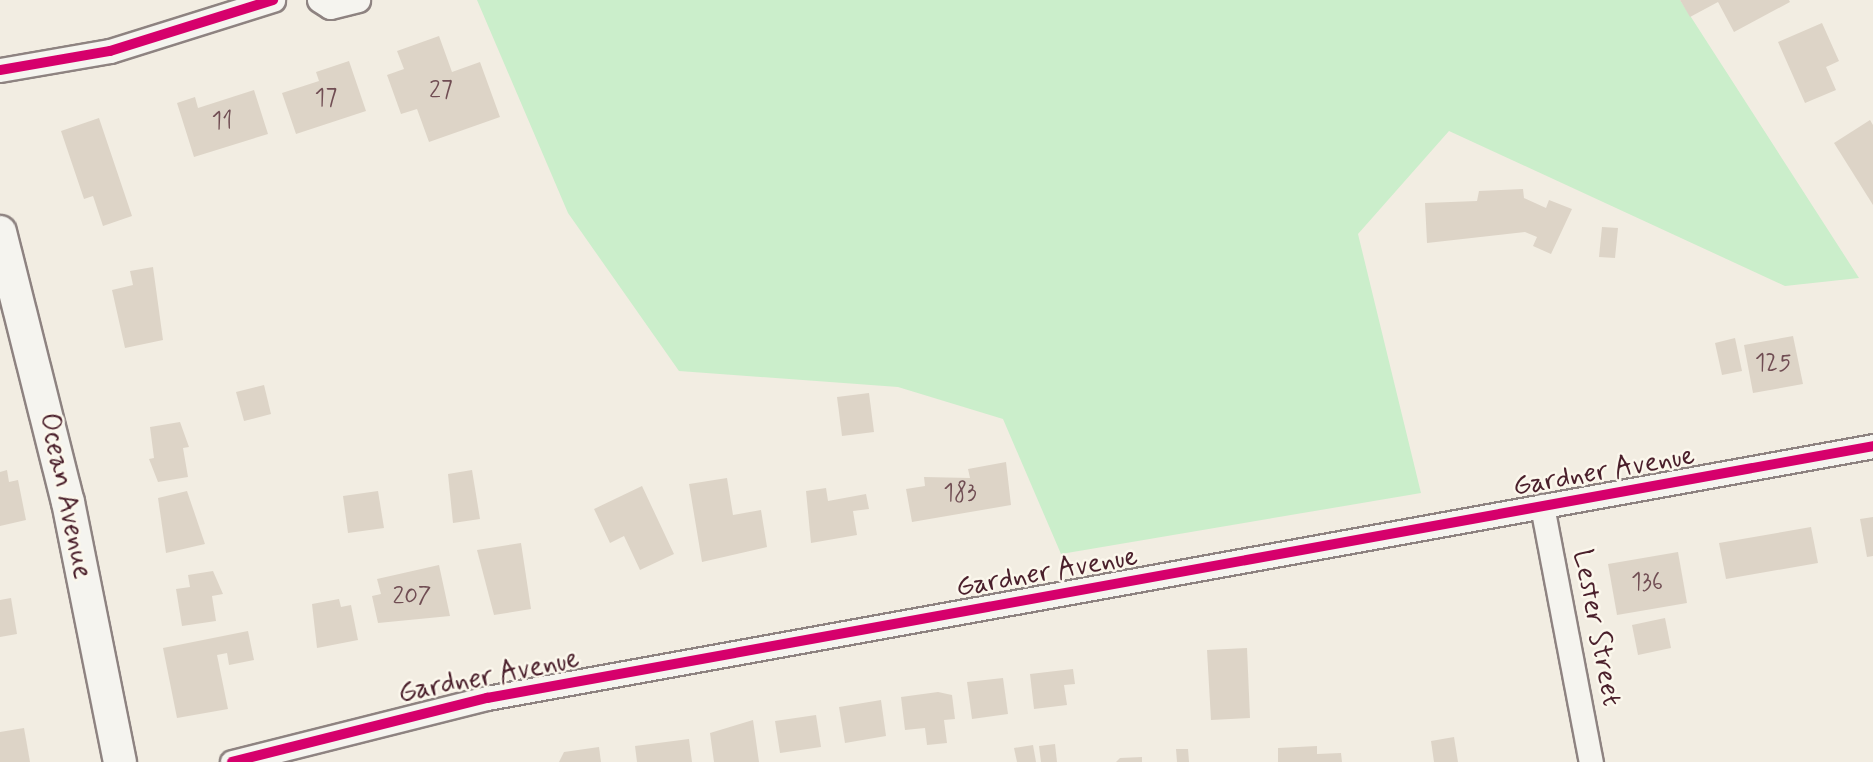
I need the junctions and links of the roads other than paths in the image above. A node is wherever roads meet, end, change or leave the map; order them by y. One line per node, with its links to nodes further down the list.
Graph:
1 (273, 0): 4 (street)
2 (319, 0): 3 (street)
3 (358, 0)
4 (0, 70)
5 (0, 232): 8 (main road, Ocean Avenue)
6 (1873, 446): 7 (street, Gardner Avenue)
7 (1542, 506): 9 (street, Gardner Avenue); 10 (street, Lester Street)
8 (120, 762)
9 (232, 762)
10 (1591, 762)

